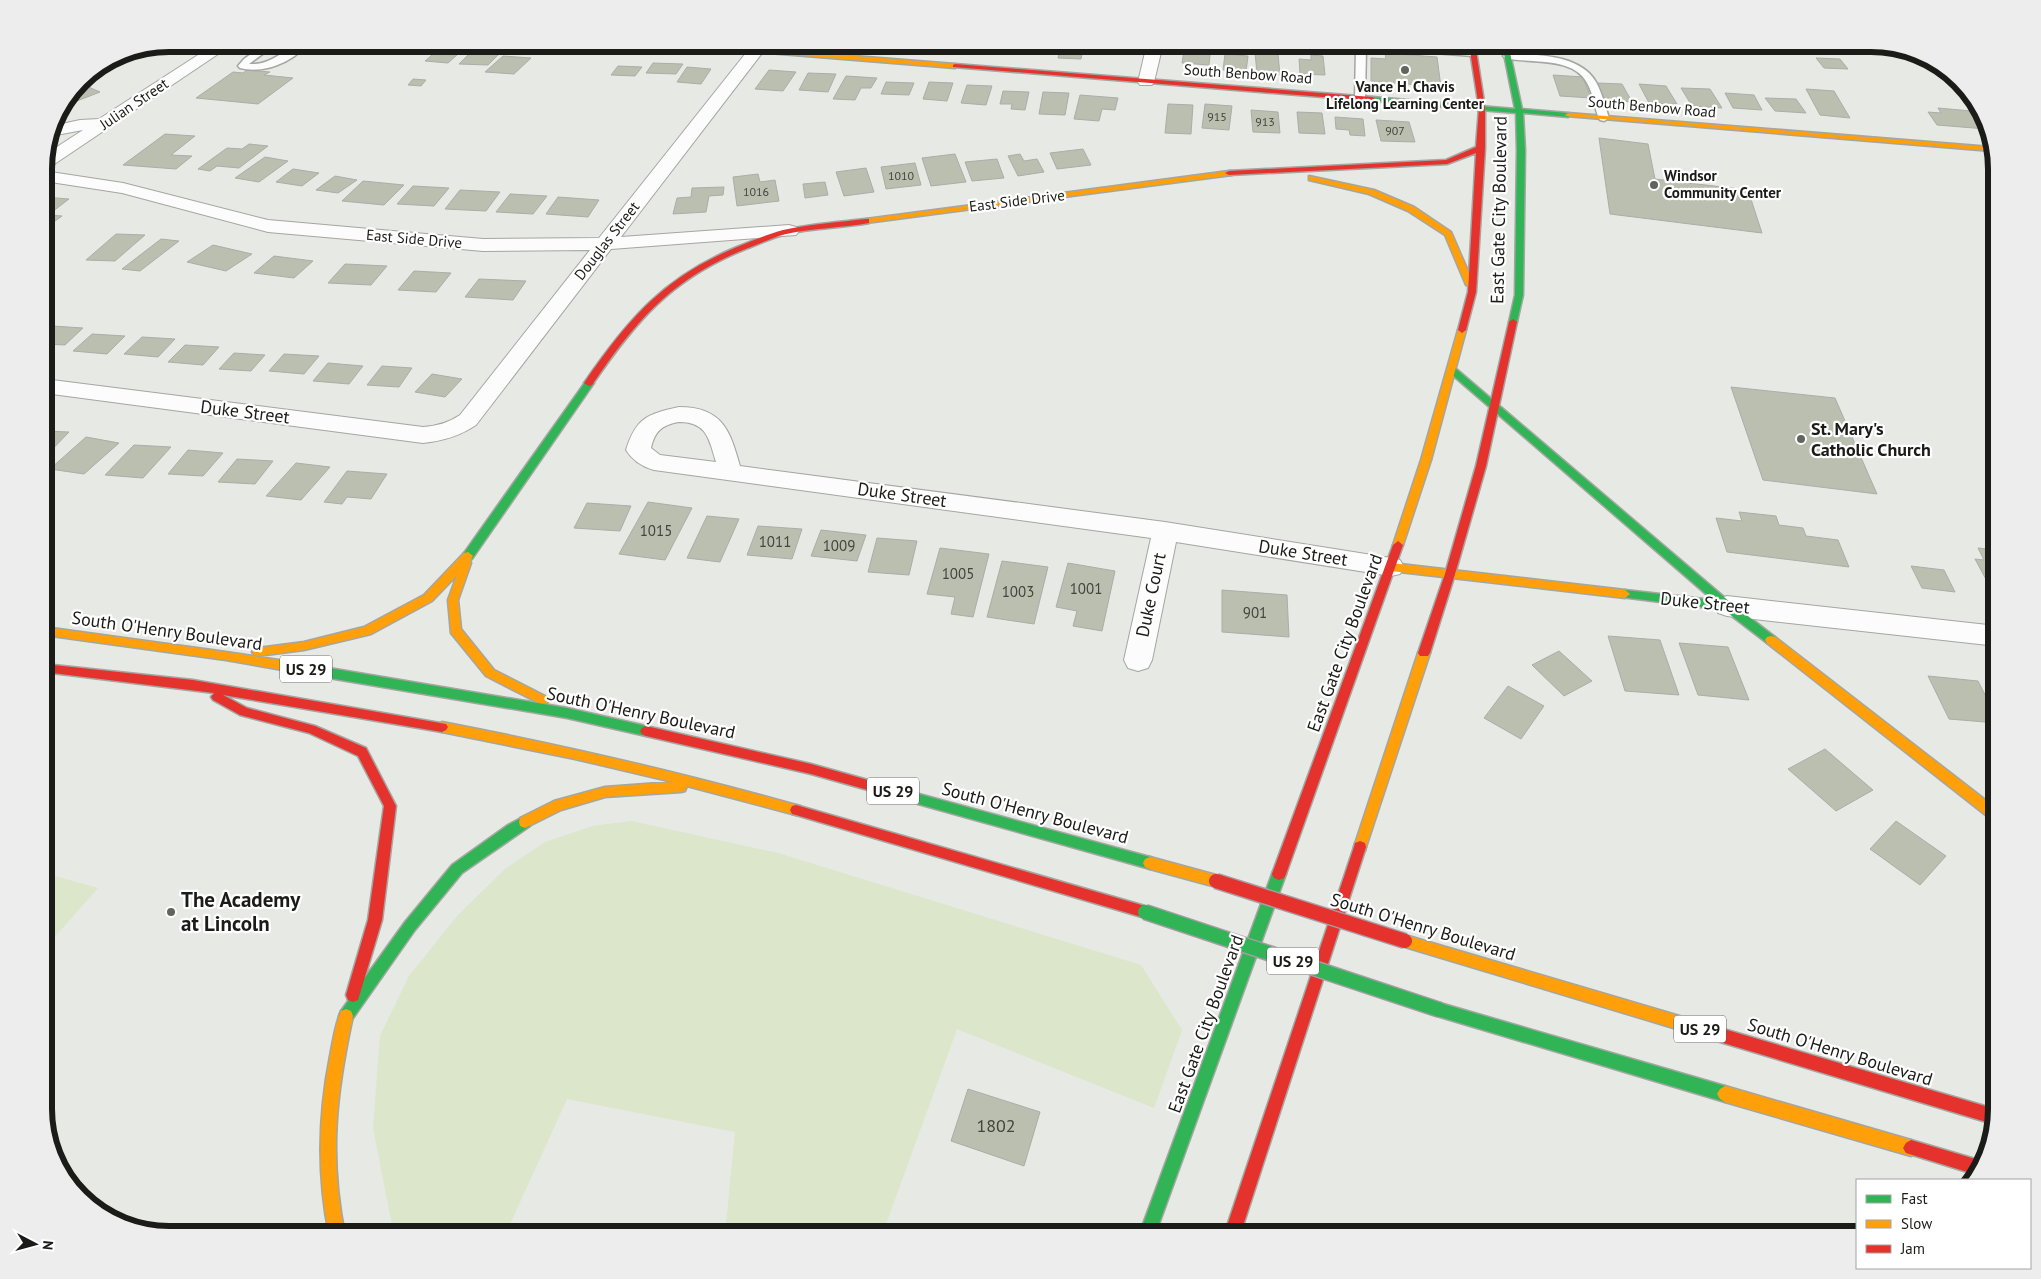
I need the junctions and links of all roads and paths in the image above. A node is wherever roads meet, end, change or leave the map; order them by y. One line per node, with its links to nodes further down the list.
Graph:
1 (213, 52): 16 (street, Julian Street)
2 (260, 52): 3 (lane)
3 (291, 52)
4 (755, 52): 24 (street, Douglas Street)
5 (814, 52): 11 (main road, South Benbow Road)
6 (1153, 52): 11 (street)
7 (1361, 52): 12 (lane)
8 (1474, 52): 13 (main road, East Gate City Boulevard)
9 (1507, 52): 10 (main road, East Gate City Boulevard)
10 (1508, 56): 14 (main road, East Gate City Boulevard); 15 (lane)
11 (1146, 82): 12 (main road, South Benbow Road)
12 (1360, 98): 13 (main road, South Benbow Road)
13 (1482, 108): 14 (main road, South Benbow Road); 18 (main road, East Gate City Boulevard)
14 (1519, 111): 15 (main road, South Benbow Road); 28 (main road, East Gate City Boulevard)
15 (1604, 118): 19 (main road, South Benbow Road)
16 (104, 124): 17 (street); 20 (street, Julian Street)
17 (60, 129)
18 (1481, 148): 21 (main road); 25 (main road, East Gate City Boulevard)
19 (1986, 148)
20 (54, 158)
21 (1246, 171): 23 (main road, East Side Drive); 25 (main road)
22 (53, 177): 24 (street, East Side Drive)
23 (789, 231): 24 (street, East Side Drive); 32 (main road, East Side Drive)
24 (605, 244): 29 (street, Douglas Street)
25 (1472, 292): 26 (main road, East Gate City Boulevard)
26 (1452, 370): 28 (main road); 33 (main road, East Gate City Boulevard)
27 (53, 387): 29 (street, Duke Street)
28 (1495, 406): 34 (main road, East Gate City Boulevard); 35 (main road)
29 (446, 432)
30 (730, 472): 31 (street, Duke Street)
31 (1164, 531): 33 (street, Duke Street); 39 (street, Duke Court)
32 (468, 556): 38 (main road); 42 (main road)
33 (1391, 568): 34 (main road, Duke Street); 49 (main road, East Gate City Boulevard)
34 (1450, 574): 35 (main road, Duke Street); 50 (main road, East Gate City Boulevard)
35 (1727, 606): 37 (street, Duke Street); 44 (main road)
36 (53, 632): 38 (main road, South O'Henry Boulevard / US 29)
37 (1988, 635)
38 (226, 656): 42 (main road, South O'Henry Boulevard / US 29)
39 (1138, 660)
40 (53, 669): 41 (main road, US 29)
41 (194, 685): 43 (main road, US 29); 45 (main road)
42 (567, 712): 46 (main road, South O'Henry Boulevard / US 29, bridge)
43 (711, 785): 45 (main road); 47 (main road, US 29, bridge)
44 (1988, 809)
45 (346, 1016): 48 (main road)
46 (1988, 1114)
47 (1974, 1166)
48 (334, 1226)
49 (1150, 1226)
50 (1235, 1226)

